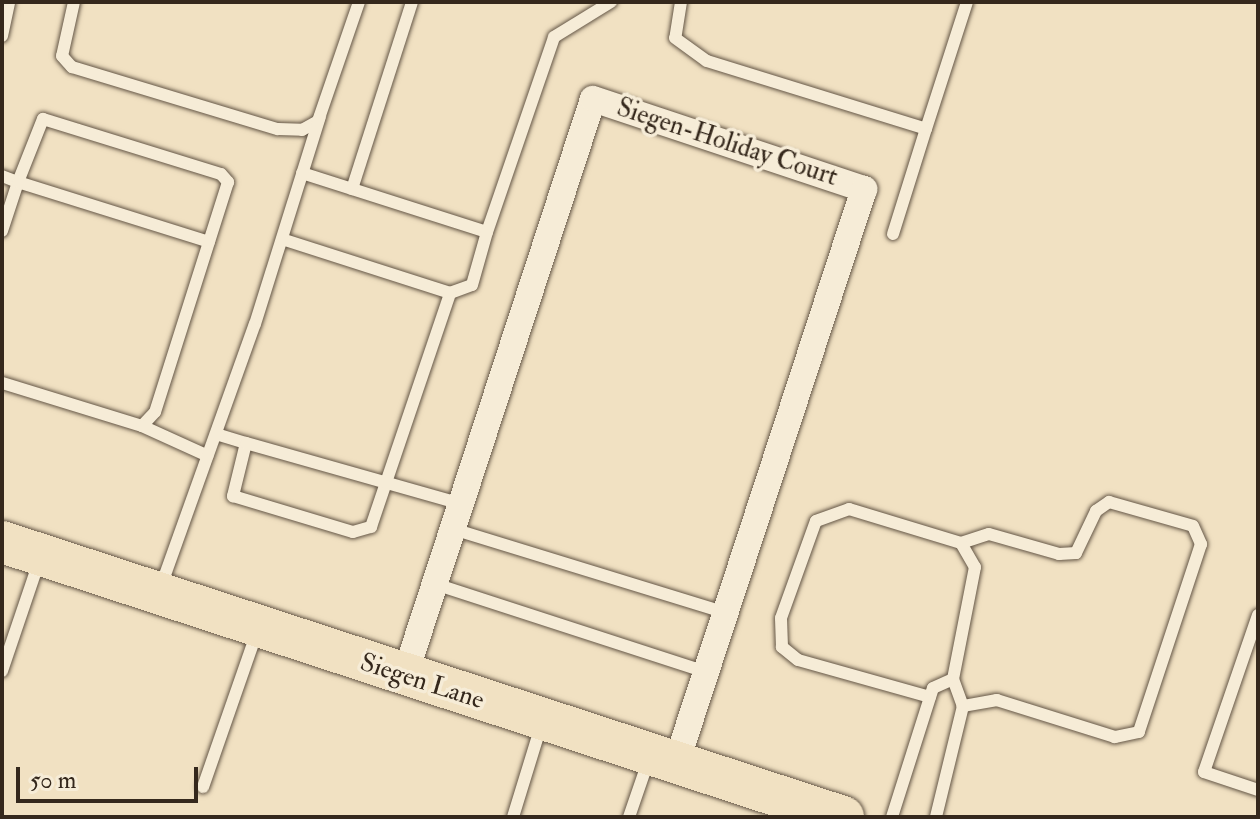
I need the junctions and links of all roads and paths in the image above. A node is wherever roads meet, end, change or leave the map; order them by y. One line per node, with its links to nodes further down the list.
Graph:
1 (9, 2): 8 (lane)
2 (74, 2): 9 (lane)
3 (359, 2): 9 (lane)
4 (412, 2): 14 (lane)
5 (611, 2): 16 (lane)
6 (681, 2): 10 (lane)
7 (967, 2): 10 (lane)
8 (2, 36)
9 (320, 117): 11 (lane)
10 (926, 129): 17 (lane)
11 (302, 173): 14 (lane); 18 (lane)
12 (2, 176): 13 (lane)
13 (18, 182): 15 (lane); 19 (lane); 19 (lane)
14 (352, 189): 16 (lane)
15 (2, 231)
16 (487, 232): 20 (lane)
17 (893, 234)
18 (282, 239): 20 (lane); 23 (lane)
19 (209, 242): 22 (lane)
20 (450, 293): 26 (lane)
21 (2, 383): 22 (lane)
22 (142, 426): 25 (lane)
23 (216, 434): 24 (lane); 25 (lane)
24 (246, 443): 26 (lane); 26 (lane)
25 (208, 456): 32 (lane)
26 (387, 483): 27 (lane)
27 (457, 517): 31 (street, Siegen-Holiday Court); 33 (lane); 33 (street, Siegen-Holiday Court)
28 (2, 542): 30 (main road, Siegen Lane)
29 (961, 543): 39 (lane); 40 (lane); 41 (lane)
30 (42, 555): 32 (main road, Siegen Lane); 36 (lane)
31 (435, 584): 37 (lane); 38 (street, Siegen-Holiday Court)
32 (158, 593): 35 (main road, Siegen Lane)
33 (726, 613): 37 (street, Siegen-Holiday Court)
34 (1258, 615): 45 (lane)
35 (259, 626): 38 (main road, Siegen Lane); 44 (lane)
36 (2, 671)
37 (706, 672): 43 (street, Siegen-Holiday Court)
38 (404, 678): 42 (main road, Siegen Lane)
39 (953, 679): 40 (lane); 41 (lane)
40 (930, 697): 49 (lane)
41 (963, 706): 50 (lane)
42 (543, 720): 43 (main road, Siegen Lane); 46 (lane)
43 (663, 760): 47 (lane); 48 (main road, Siegen Lane)
44 (203, 787)
45 (1258, 790)
46 (513, 817)
47 (629, 817)
48 (843, 817)
49 (892, 817)
50 (936, 817)

